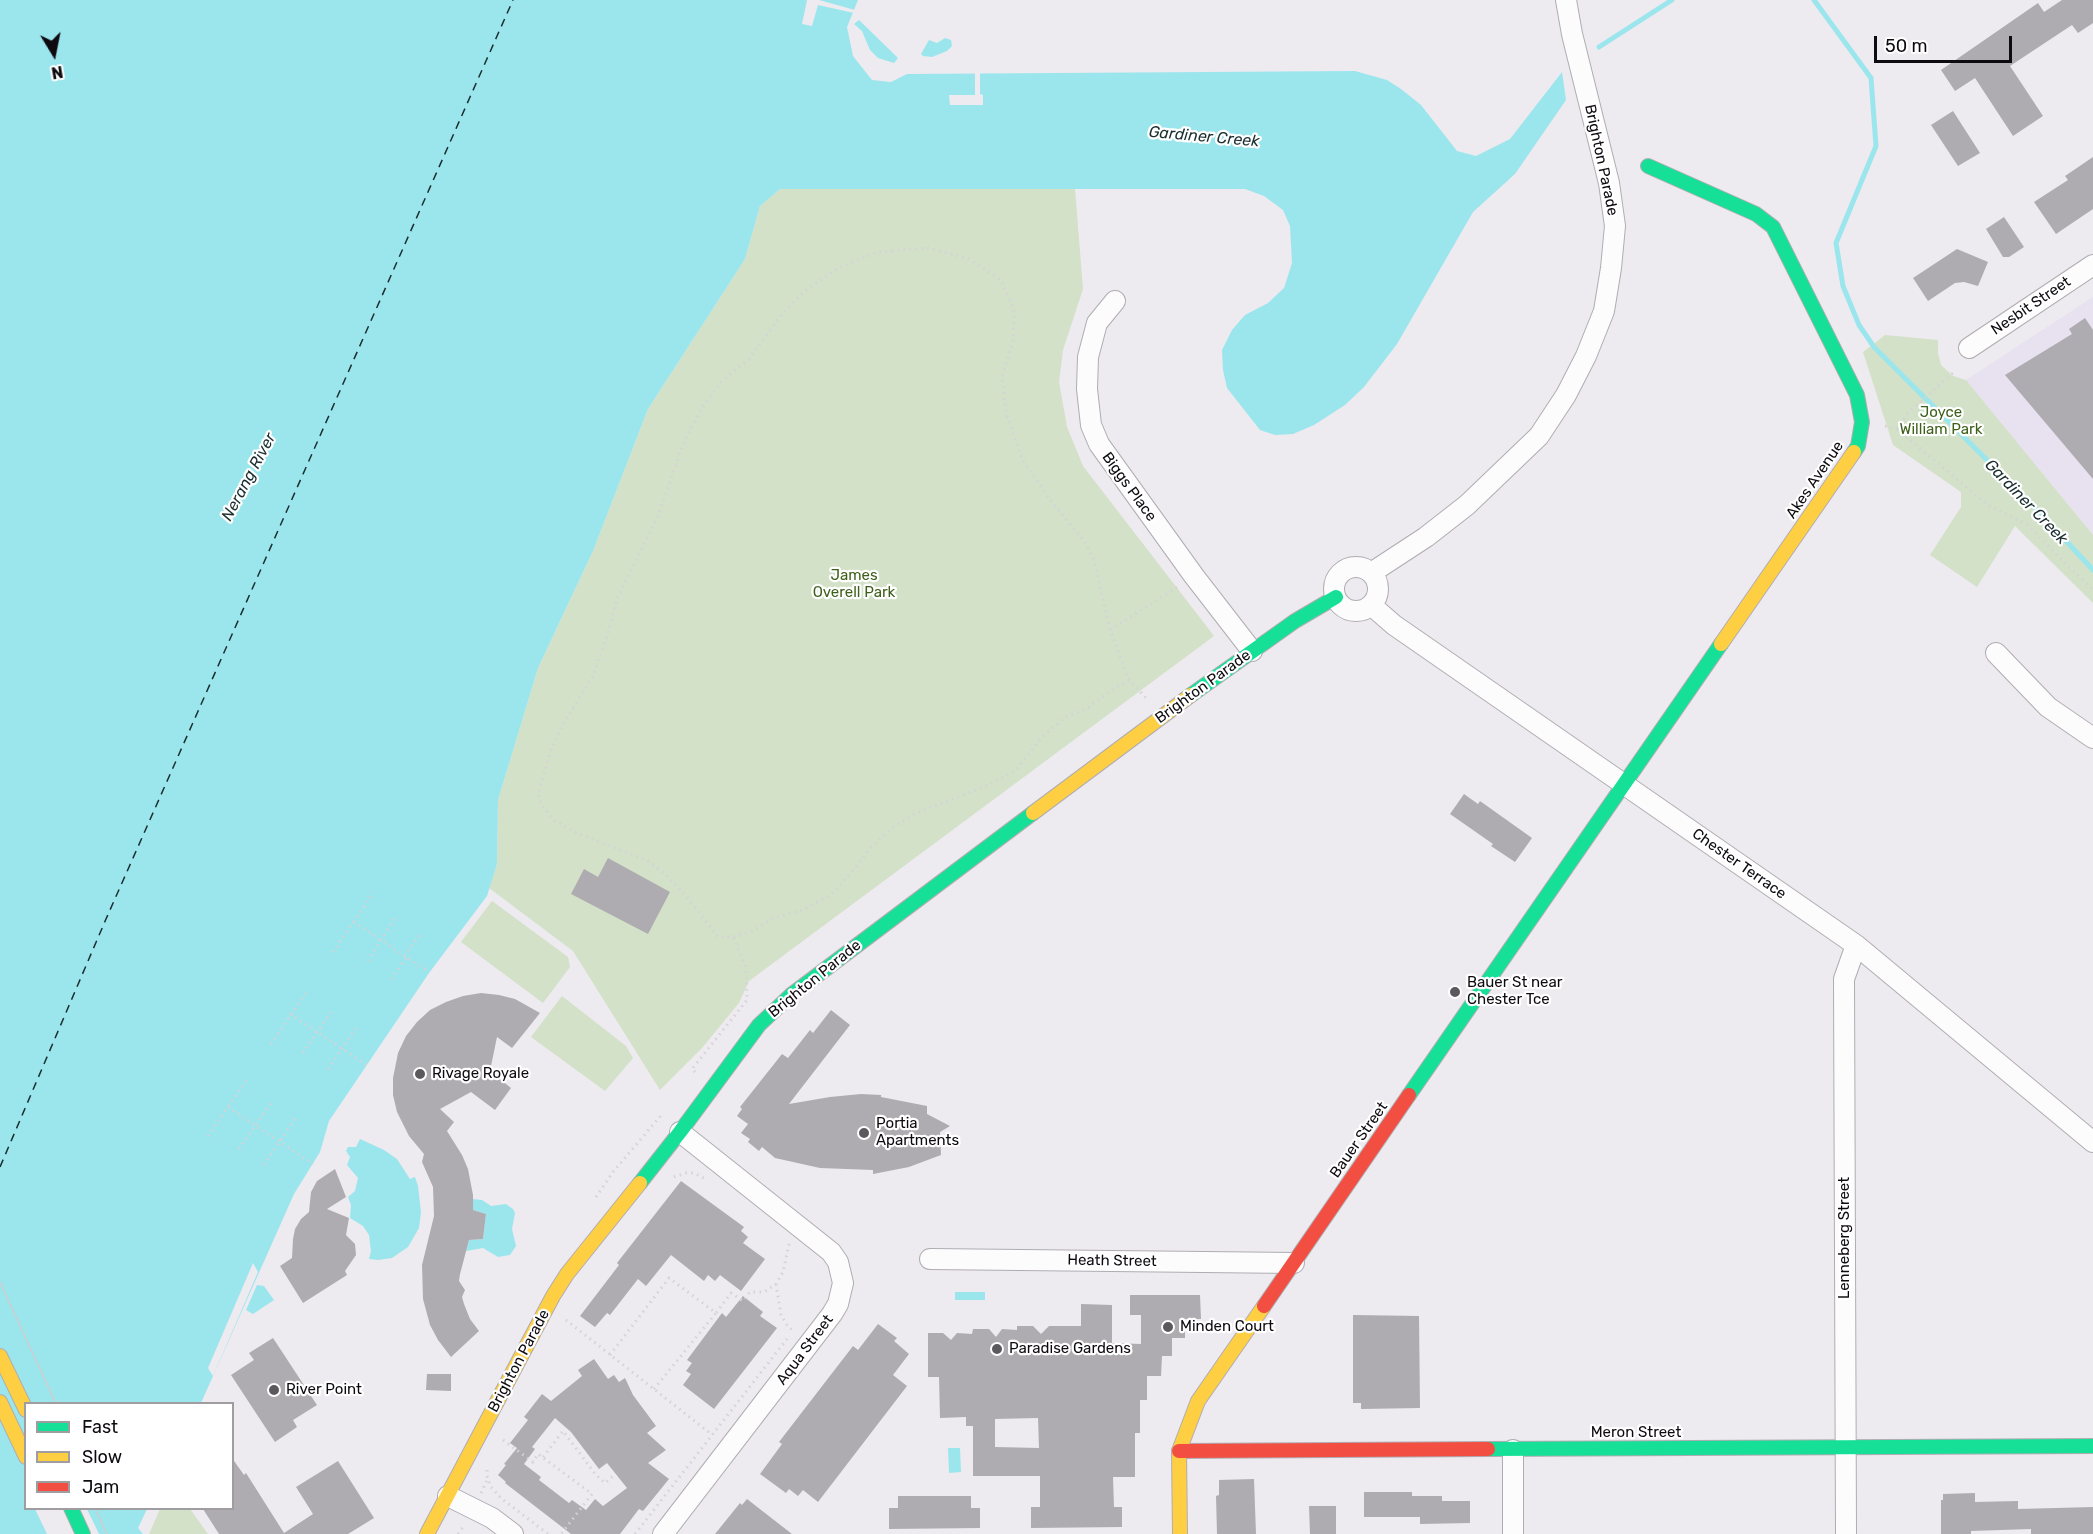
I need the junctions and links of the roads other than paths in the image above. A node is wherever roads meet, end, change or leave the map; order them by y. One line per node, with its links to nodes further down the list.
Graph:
1 (1566, 0): 6 (street, Brighton Parade)
2 (1648, 166): 12 (main road, Akes Avenue)
3 (2093, 265): 5 (street, Nesbit Street)
4 (1115, 301): 9 (street, Biggs Place)
5 (1969, 348)
6 (1371, 573): 7 (street); 8 (street)
7 (1336, 597): 8 (street); 9 (main road, Brighton Parade)
8 (1371, 605): 12 (street, Chester Terrace)
9 (1252, 651): 14 (main road, Brighton Parade)
10 (1996, 653): 11 (street)
11 (2093, 738)
12 (1625, 785): 13 (street, Chester Terrace); 17 (main road, Bauer Street)
13 (1856, 945): 15 (street, Chester Terrace); 22 (street, Lenneberg Street)
14 (680, 1132): 26 (main road, Brighton Parade); 31 (street, Aqua Street)
15 (2093, 1142)
16 (930, 1259): 17 (street, Heath Street)
17 (1294, 1263): 24 (main road, Bauer Street)
18 (0, 1356): 20 (main road)
19 (0, 1402): 25 (main road)
20 (24, 1406)
21 (2093, 1446): 22 (main road, Meron Street)
22 (1845, 1448): 23 (main road, Meron Street); 34 (street, Lenneberg Street)
23 (1513, 1450): 24 (main road, Meron Street); 33 (street)
24 (1179, 1451): 32 (main road, Bauer Street)
25 (24, 1453)
26 (448, 1496): 29 (main road, Brighton Parade); 30 (street)
27 (72, 1510): 28 (main road)
28 (83, 1534)
29 (427, 1534)
30 (513, 1534)
31 (663, 1534)
32 (1180, 1534)
33 (1513, 1534)
34 (1846, 1534)

